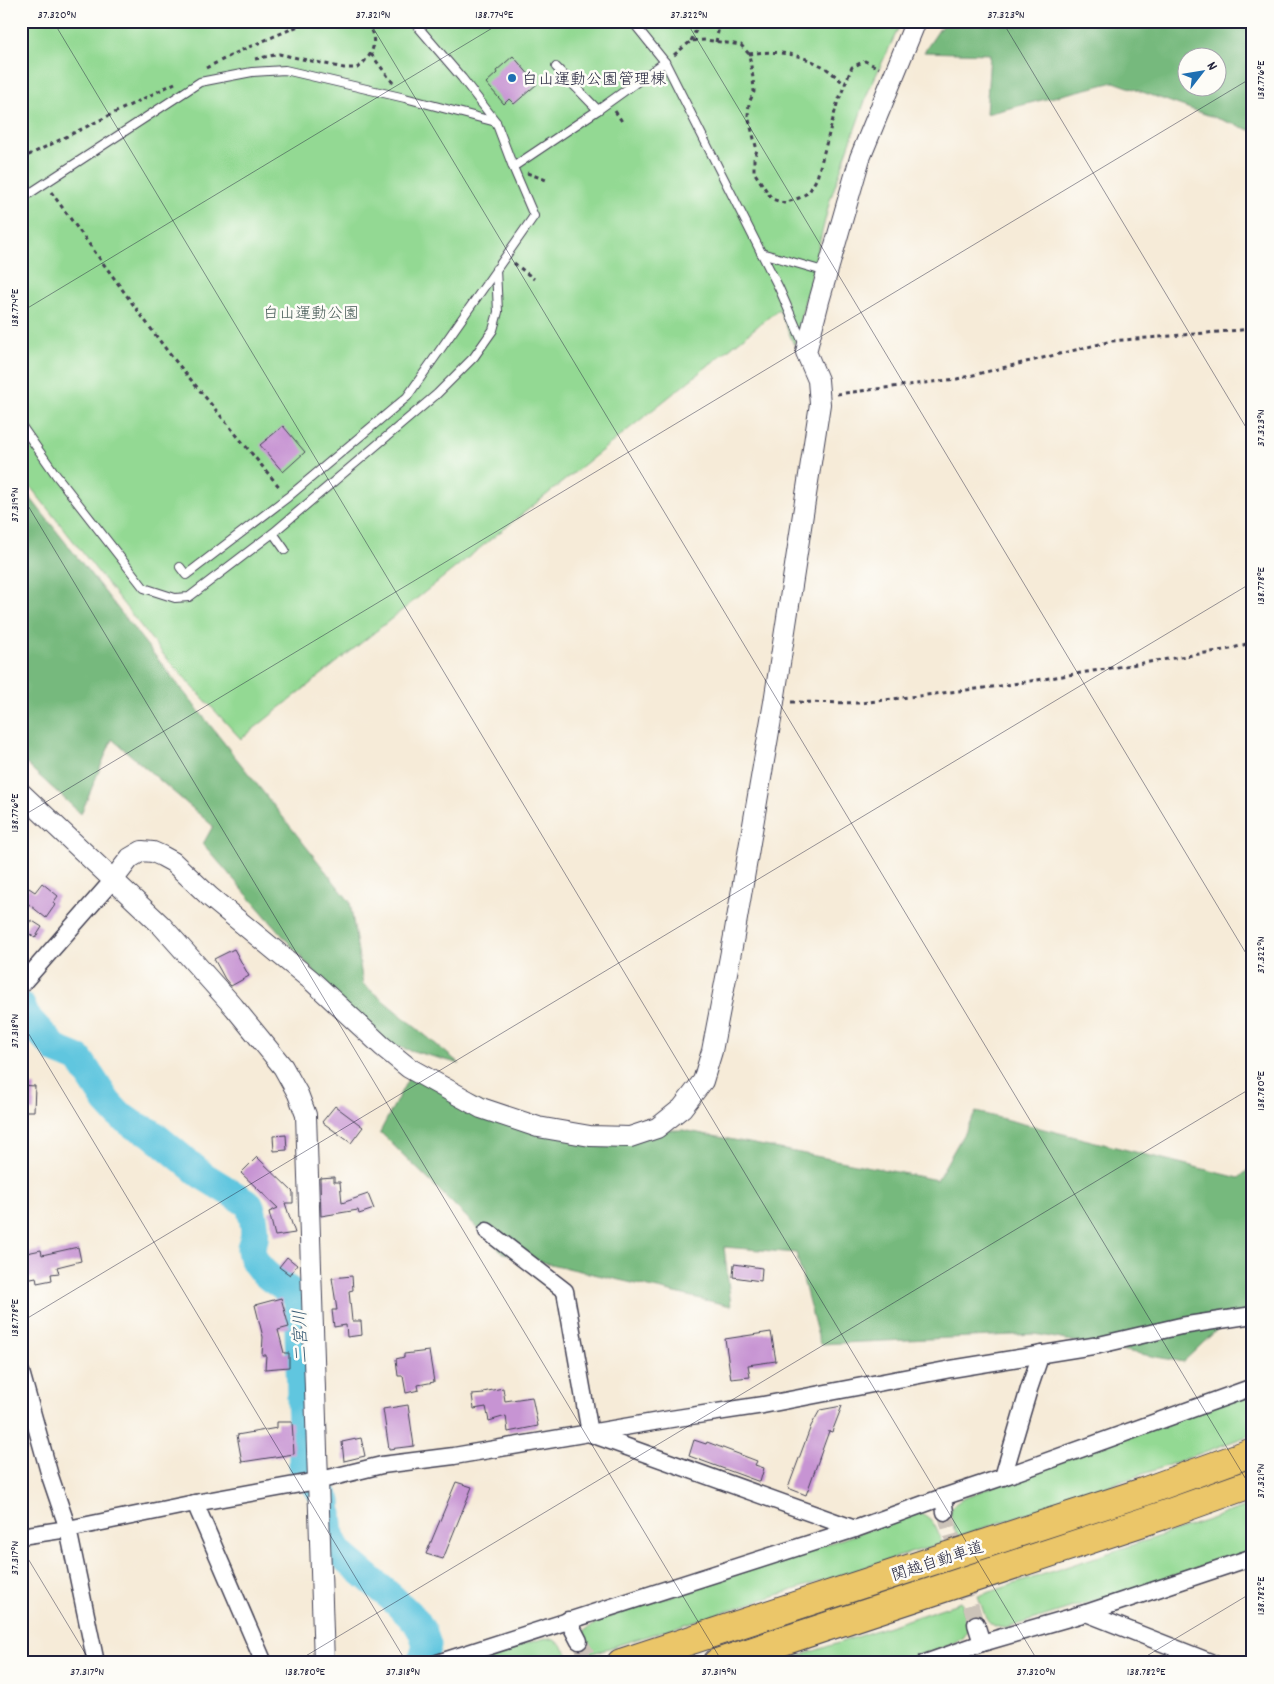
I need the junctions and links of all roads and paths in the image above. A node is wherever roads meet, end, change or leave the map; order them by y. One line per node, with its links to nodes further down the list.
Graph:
1 (310, 21): 16 (path)
2 (366, 21): 10 (path)
3 (413, 21): 21 (lane)
4 (632, 21): 13 (lane)
5 (700, 21): 8 (path)
6 (720, 21): 9 (path)
7 (916, 21): 30 (street)
8 (691, 41): 9 (path); 13 (path)
9 (716, 42): 11 (path)
10 (371, 54): 12 (path); 19 (path)
11 (749, 54): 18 (path); 18 (path)
12 (254, 59)
13 (665, 62): 20 (lane); 27 (lane)
14 (556, 66): 20 (lane)
15 (876, 66): 18 (path)
16 (200, 71)
17 (182, 79): 22 (path)
18 (845, 84)
19 (405, 98): 21 (lane); 25 (lane)
20 (598, 110): 23 (lane)
21 (496, 122): 23 (lane)
22 (21, 159)
23 (513, 167): 24 (path); 28 (lane)
24 (549, 182)
25 (45, 183): 26 (lane); 36 (path)
26 (21, 199)
27 (761, 253): 30 (lane); 33 (lane)
28 (505, 256): 29 (lane); 31 (path)
29 (496, 269): 36 (lane); 37 (lane)
30 (827, 272): 33 (street)
31 (534, 279)
32 (1253, 329): 34 (path)
33 (806, 352): 34 (street)
34 (819, 396): 41 (street)
35 (21, 425): 37 (lane)
36 (288, 498): 39 (lane)
37 (273, 533): 38 (lane)
38 (286, 550)
39 (180, 567)
40 (1253, 642): 41 (path)
41 (774, 702): 43 (street)
42 (21, 794): 43 (street)
43 (113, 880): 44 (street); 53 (street)
44 (21, 985)
45 (487, 1231): 50 (street)
46 (1253, 1315): 47 (street)
47 (1041, 1354): 50 (street); 52 (street)
48 (21, 1372): 56 (street)
49 (1253, 1387): 52 (street)
50 (590, 1434): 53 (street); 57 (street)
51 (1253, 1452): 69 (highway, 関越自動車道)
52 (1003, 1477): 57 (street)
53 (317, 1481): 55 (street); 68 (street)
54 (1253, 1483): 70 (highway, 関越自動車道)
55 (195, 1503): 56 (street); 67 (street)
56 (68, 1529): 58 (street); 66 (street)
57 (855, 1529): 61 (street)
58 (21, 1536)
59 (1253, 1557): 60 (street)
60 (1086, 1613): 64 (street); 72 (street)
61 (568, 1620): 63 (street); 65 (street)
62 (976, 1624): 64 (street)
63 (579, 1641)
64 (982, 1643): 71 (street)
65 (440, 1662)
66 (96, 1663)
67 (264, 1663)
68 (324, 1663)
69 (621, 1663)
70 (717, 1663)
71 (925, 1663)
72 (1213, 1663)

